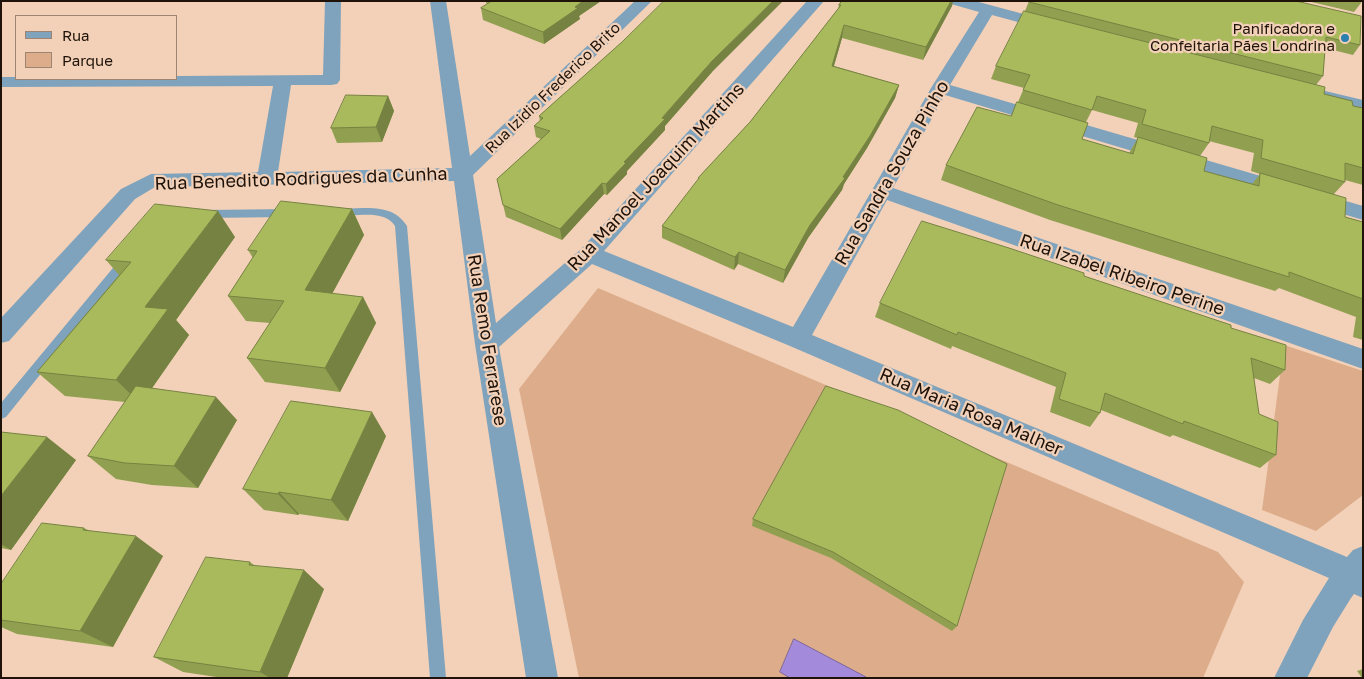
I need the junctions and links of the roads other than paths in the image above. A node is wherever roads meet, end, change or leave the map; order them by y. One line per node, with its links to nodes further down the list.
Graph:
1 (333, 1): 8 (street)
2 (438, 1): 13 (street, Rua Remo Ferrarese)
3 (644, 1): 13 (street, Rua Izidio Frederico Brito)
4 (816, 1): 21 (street, Rua Manoel Joaquim Martins)
5 (956, 1): 6 (street)
6 (988, 10): 7 (street); 10 (street, Rua Sandra Souza Pinho)
7 (1065, 29)
8 (283, 80): 9 (street); 14 (street)
9 (1, 82)
10 (940, 88): 15 (street, Rua Sandra Souza Pinho); 18 (street)
11 (1305, 91): 12 (street)
12 (1363, 106)
13 (462, 174): 14 (street, Rua Benedito Rodrigues da Cunha); 24 (street, Rua Remo Ferrarese)
14 (267, 178): 22 (street, Rua Benedito Rodrigues da Cunha)
15 (881, 191): 23 (street, Rua Sandra Souza Pinho); 25 (street, Rua Izabel Ribeiro Perine)
16 (308, 213): 19 (lane)
17 (328, 213): 28 (lane)
18 (1363, 213)
19 (190, 214)
20 (132, 252): 26 (lane)
21 (589, 254): 23 (street, Rua Maria Rosa Malher); 24 (street, Rua Manoel Joaquim Martins)
22 (1, 334)
23 (798, 339): 27 (street, Rua Maria Rosa Malher)
24 (487, 344): 29 (street, Rua Remo Ferrarese)
25 (1363, 359)
26 (1, 413)
27 (1359, 572): 30 (street)
28 (438, 678)
29 (542, 678)
30 (1290, 678)

